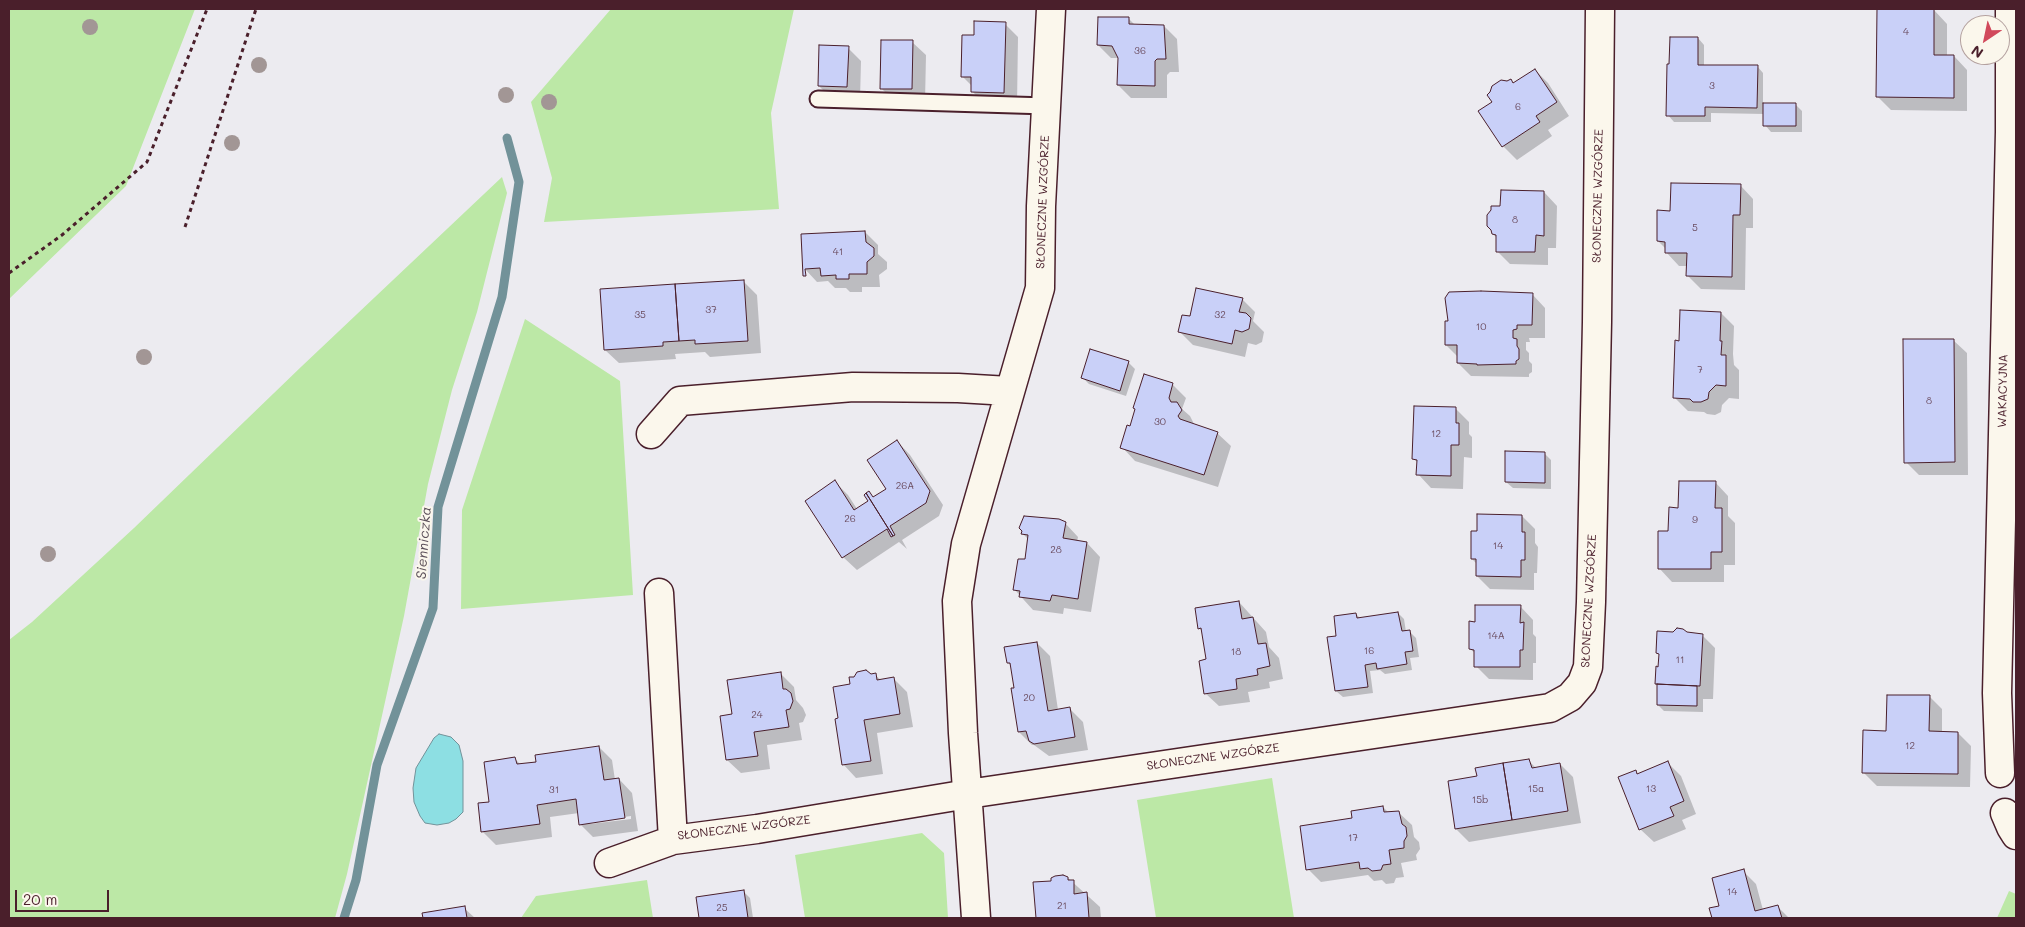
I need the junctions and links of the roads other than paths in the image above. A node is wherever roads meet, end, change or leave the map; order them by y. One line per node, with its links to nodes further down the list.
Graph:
1 (1051, 9): 5 (street, SŁONECZNE WZGÓRZE)
2 (1600, 9): 10 (street, SŁONECZNE WZGÓRZE)
3 (2010, 9): 9 (street, WAKACYJNA)
4 (818, 99): 5 (lane)
5 (1047, 106): 6 (street, SŁONECZNE WZGÓRZE)
6 (1009, 391): 7 (street); 10 (street, SŁONECZNE WZGÓRZE)
7 (651, 434)
8 (659, 593): 11 (street, SŁONECZNE WZGÓRZE)
9 (2000, 773)
10 (968, 794): 11 (street, SŁONECZNE WZGÓRZE); 13 (street, SŁONECZNE WZGÓRZE)
11 (673, 840): 12 (street)
12 (609, 863)
13 (976, 918)

